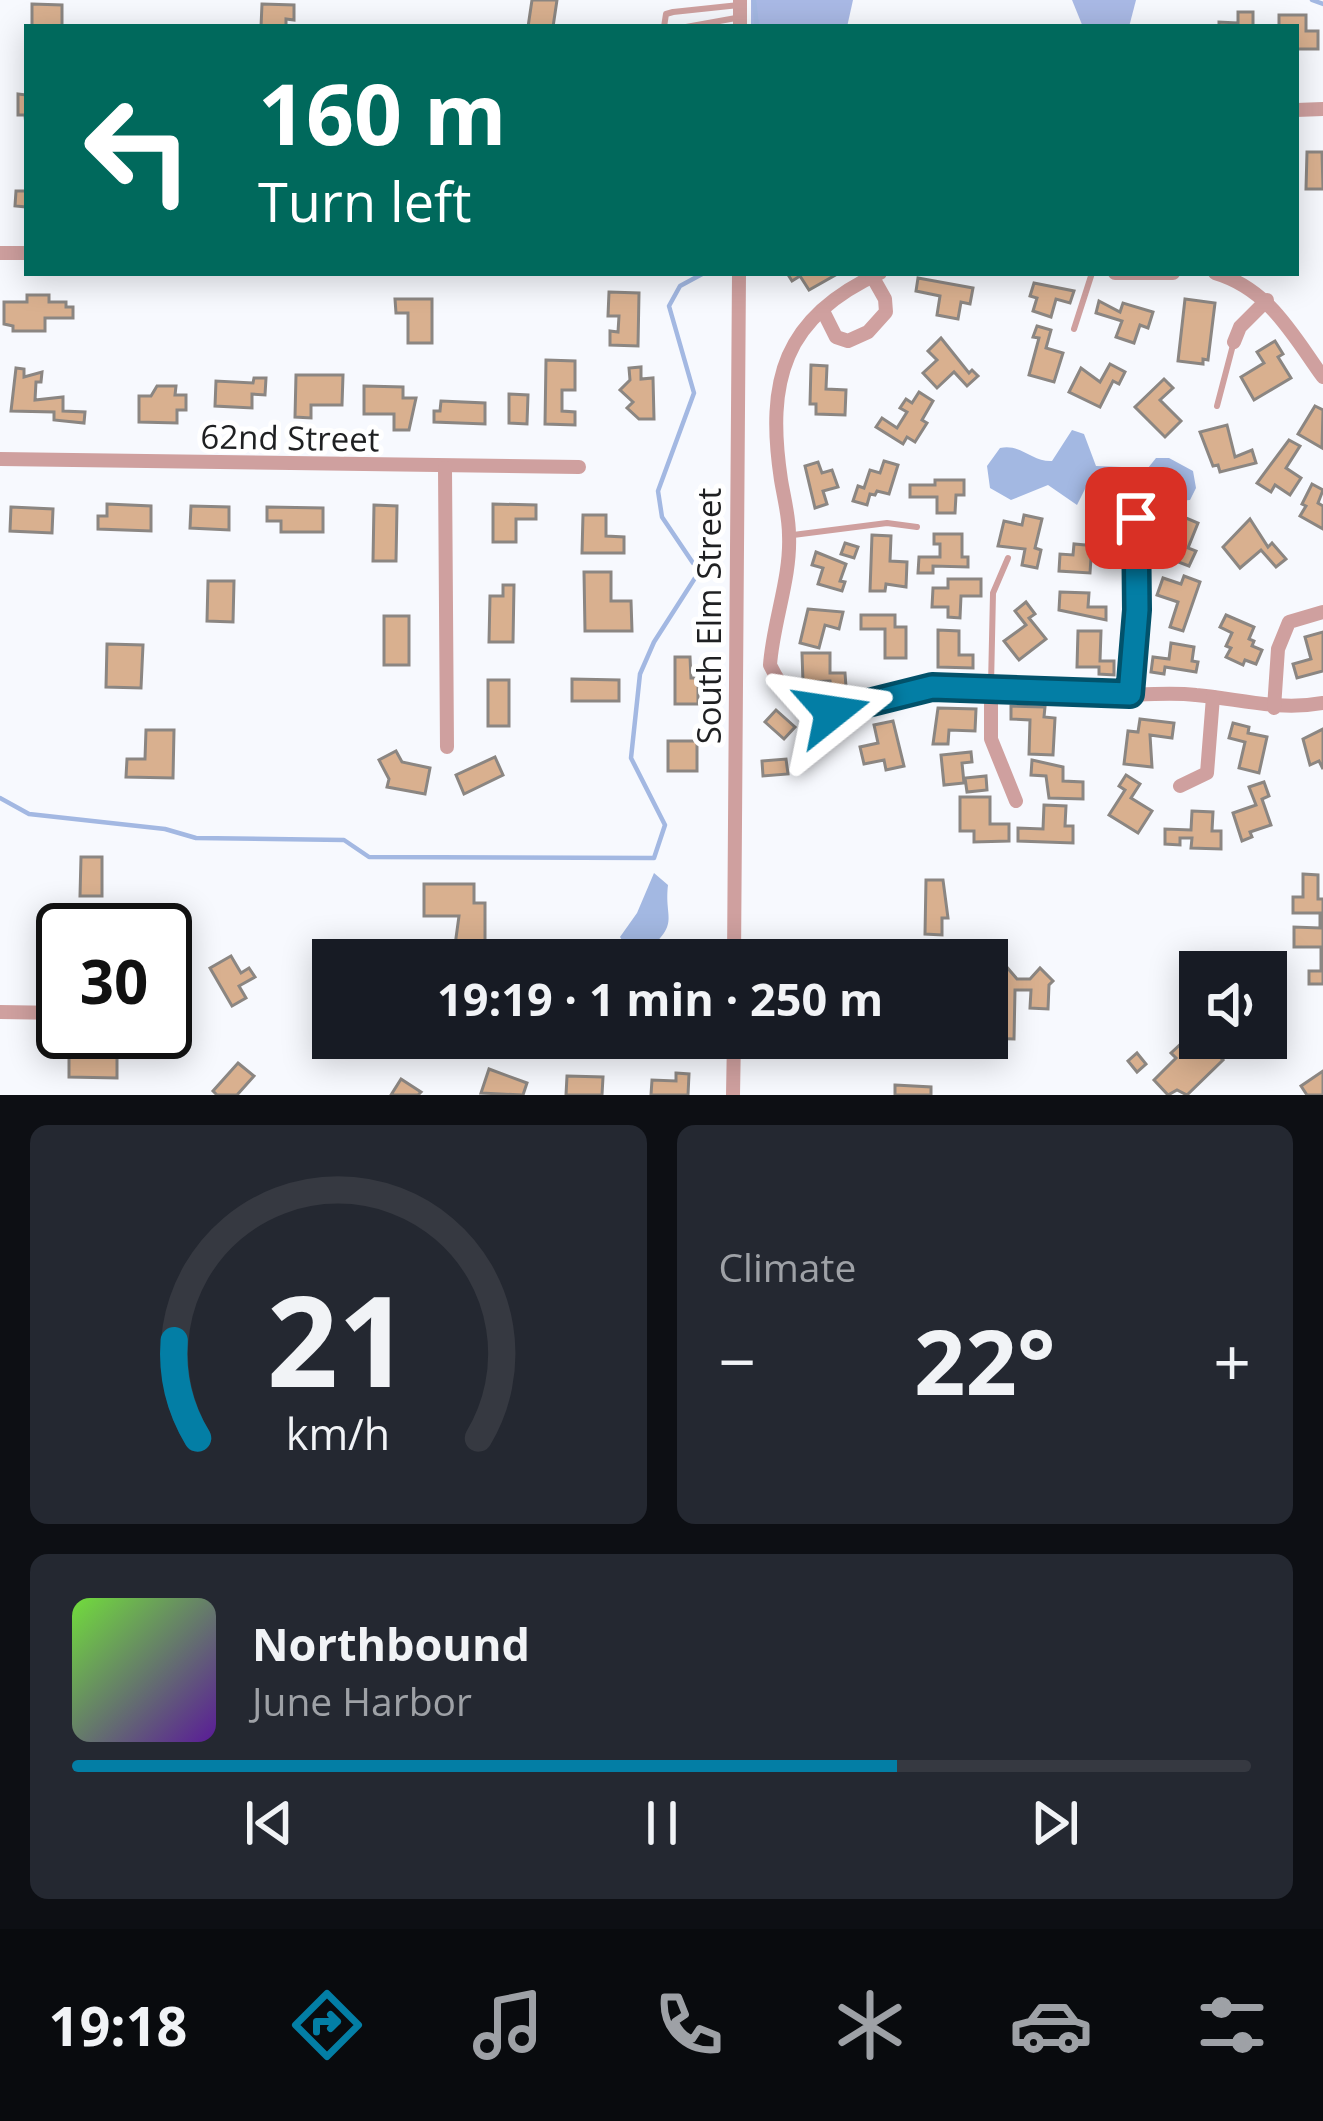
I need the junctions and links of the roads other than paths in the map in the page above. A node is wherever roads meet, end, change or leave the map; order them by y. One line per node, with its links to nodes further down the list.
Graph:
1 (740, 12): 2 (lane); 3 (lane)
2 (664, 24)
3 (697, 24)
4 (739, 276): 31 (street, South Elm Street)
5 (871, 276): 10 (street)
6 (875, 276): 10 (street)
7 (1091, 276): 11 (lane)
8 (1223, 276): 9 (street)
9 (1267, 300): 12 (street); 13 (street)
10 (823, 311): 20 (street)
11 (1074, 329)
12 (1234, 342): 14 (lane)
13 (1323, 377)
14 (1217, 406)
15 (0, 460): 17 (street, 62nd Street)
16 (579, 467): 17 (street, 62nd Street)
17 (445, 468): 28 (street)
18 (1136, 518): 24 (lane)
19 (916, 526): 20 (lane)
20 (789, 536): 23 (street)
21 (1008, 558): 23 (lane)
22 (1323, 612): 27 (street)
23 (991, 689): 24 (street); 30 (street)
24 (1130, 694): 25 (street)
25 (1213, 697): 27 (street); 29 (street)
26 (1323, 703): 27 (street)
27 (1274, 708)
28 (447, 747)
29 (1180, 786)
30 (1016, 801)
31 (734, 939)
32 (0, 1012): 33 (street)
33 (36, 1012)
34 (734, 1059): 35 (street)
35 (733, 1095)

